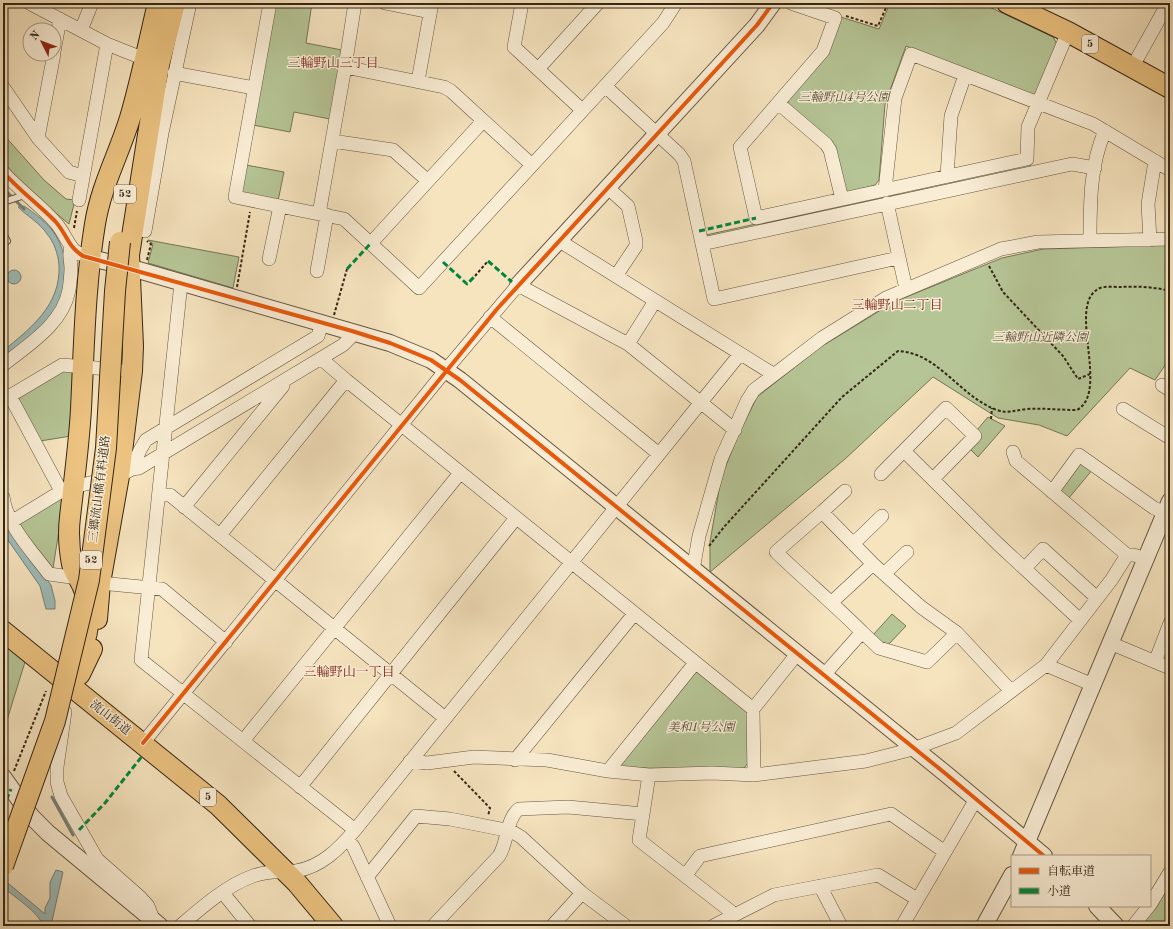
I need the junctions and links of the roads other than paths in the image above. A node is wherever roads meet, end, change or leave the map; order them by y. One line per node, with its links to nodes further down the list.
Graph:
1 (30, 3): 18 (street)
2 (92, 3): 20 (street)
3 (158, 3): 25 (main road, 52)
4 (175, 3): 25 (main road, 52)
5 (190, 3): 25 (street)
6 (270, 3): 33 (street)
7 (355, 3): 26 (street)
8 (385, 3): 17 (street)
9 (522, 3): 27 (street)
10 (598, 3): 27 (street)
11 (676, 3): 31 (street)
12 (774, 3): 40 (street)
13 (791, 3): 35 (street)
14 (1008, 3): 21 (main road, 5)
15 (1036, 3): 23 (main road, 5)
16 (1168, 3): 23 (street)
17 (431, 7): 30 (street)
18 (60, 19): 19 (street); 20 (street)
19 (59, 22)
20 (80, 30): 22 (street)
21 (1068, 32): 34 (main road, 5); 36 (street)
22 (107, 44): 25 (street); 48 (street)
23 (1138, 57): 28 (main road, 5)
24 (52, 62): 41 (street)
25 (159, 66): 33 (street); 60 (street); 70 (main road); 73 (main road); 175 (main road, 三郷流山橋有料道路 / 52, bridge)
26 (345, 67): 30 (street); 42 (street)
27 (538, 69): 37 (street)
28 (1170, 75)
29 (965, 76): 36 (street); 49 (street); 52 (street)
30 (418, 81): 38 (street)
31 (605, 86): 37 (street); 40 (street)
32 (3, 87): 41 (street)
33 (254, 88): 58 (street)
34 (1170, 88)
35 (778, 103): 54 (street); 54 (street)
36 (1039, 103): 39 (street); 49 (street)
37 (582, 110): 44 (street)
38 (483, 121): 44 (street); 50 (street)
39 (1105, 131): 43 (street); 45 (street)
40 (657, 133): 51 (street); 68 (street)
41 (38, 138): 48 (street)
42 (332, 141): 50 (street); 59 (street)
43 (1155, 161): 46 (street); 65 (street)
44 (532, 166): 67 (street)
45 (1095, 168): 57 (street); 64 (street)
46 (1170, 170)
47 (3, 172): 53 (street)
48 (83, 176): 55 (street)
49 (947, 176): 52 (street)
50 (428, 181): 67 (street)
51 (607, 187): 63 (street); 75 (street)
52 (885, 190): 54 (street)
53 (25, 195): 56 (lane); 69 (street)
54 (842, 199)
55 (79, 200)
56 (3, 202)
57 (887, 204): 68 (street); 71 (street)
58 (280, 206): 59 (street); 72 (street)
59 (323, 214): 67 (street); 74 (street)
60 (144, 231)
61 (3, 234): 66 (lane)
62 (1170, 239): 65 (street)
63 (558, 240): 75 (street); 77 (street)
64 (1090, 240): 65 (street); 78 (street)
65 (1150, 240)
66 (7, 241)
67 (371, 243)
68 (702, 244): 71 (street)
69 (71, 247): 70 (street); 86 (street)
70 (91, 258): 73 (street); 87 (main road)
71 (898, 258): 78 (street)
72 (269, 259)
73 (137, 266): 76 (street); 88 (main road)
74 (317, 271)
75 (616, 276): 79 (street)
76 (181, 283): 81 (street); 97 (street)
77 (518, 285): 80 (street); 83 (street)
78 (906, 289): 90 (street)
79 (654, 301): 83 (street); 84 (street)
80 (490, 317): 89 (street); 103 (street)
81 (328, 320): 82 (street); 97 (street)
82 (352, 331): 85 (street); 89 (street)
83 (628, 344): 94 (street)
84 (740, 354): 90 (street); 94 (street)
85 (323, 358): 91 (street); 92 (street)
86 (3, 365)
87 (83, 367): 88 (street); 93 (street); 108 (main road)
88 (132, 371): 104 (main road)
89 (446, 371): 96 (street); 114 (street)
90 (773, 374): 98 (street)
91 (288, 379): 102 (street); 113 (street)
92 (346, 380): 96 (street); 120 (street)
93 (7, 398): 108 (street)
94 (701, 404): 98 (street); 103 (street)
95 (1123, 409): 99 (street)
96 (402, 425): 105 (street); 131 (street)
97 (166, 428): 102 (street); 104 (street)
98 (735, 430): 128 (street)
99 (1170, 438)
100 (904, 451): 106 (street); 107 (street); 107 (street)
101 (1013, 452): 110 (street)
102 (164, 453): 104 (street); 111 (street)
103 (659, 454): 114 (street)
104 (126, 472): 108 (street); 132 (main road)
105 (460, 473): 118 (street); 139 (street)
106 (881, 474)
107 (933, 479): 127 (street)
108 (67, 488): 119 (street); 130 (main road)
109 (846, 491): 116 (street)
110 (1052, 492): 115 (street); 123 (street)
111 (159, 495): 113 (street); 133 (street)
112 (3, 497): 119 (street)
113 (184, 507): 120 (street)
114 (616, 507): 125 (street); 128 (street)
115 (1167, 507): 124 (street)
116 (822, 512): 121 (street); 135 (street)
117 (882, 516): 121 (street)
118 (516, 518): 125 (street); 150 (street)
119 (11, 522): 130 (street)
120 (220, 535): 131 (street)
121 (853, 544): 126 (street)
122 (907, 552): 129 (street)
123 (1127, 555): 124 (street); 134 (street)
124 (1145, 559): 144 (street)
125 (572, 562): 136 (street); 157 (street)
126 (873, 564): 129 (street); 135 (street)
127 (1025, 568): 134 (street); 137 (street)
128 (693, 570): 145 (street)
129 (884, 574): 142 (street)
130 (78, 578): 152 (main road)
131 (276, 581): 139 (street); 143 (street)
132 (100, 582): 133 (street); 152 (main road)
133 (150, 589): 143 (street); 155 (street)
134 (1097, 598): 137 (street)
135 (832, 602): 141 (street)
136 (634, 614): 147 (street); 161 (street)
137 (1080, 620): 148 (street)
138 (1170, 623): 146 (street)
139 (333, 629): 150 (street); 158 (street)
140 (3, 631): 152 (main road, 流山街道 / 5)
141 (862, 632): 142 (street); 151 (street)
142 (958, 633): 154 (street)
143 (226, 642): 155 (street)
144 (1110, 643): 146 (street); 153 (street)
145 (797, 654): 151 (street); 156 (street)
146 (1155, 662): 149 (street)
147 (695, 663): 156 (street); 163 (street)
148 (1046, 665): 153 (street); 154 (street)
149 (1170, 668)
150 (390, 674): 157 (street); 167 (street)
151 (823, 676): 160 (street)
152 (68, 684): 159 (main road, 流山街道 / 5); 189 (street)
153 (1093, 685): 172 (street)
154 (1011, 691): 160 (street)
155 (184, 694): 158 (street); 159 (street)
156 (753, 709): 165 (street)
157 (445, 718): 162 (street)
158 (243, 741): 167 (street)
159 (143, 743): 176 (main road, 流山街道 / 5)
160 (913, 749): 165 (street); 168 (street)
161 (516, 760): 162 (street); 163 (street)
162 (410, 762): 171 (street)
163 (608, 770): 164 (street)
164 (649, 775): 165 (street); 169 (street)
165 (754, 775)
166 (5, 778): 189 (street)
167 (300, 786): 171 (street)
168 (976, 799): 172 (street); 173 (street)
169 (643, 814): 170 (street); 178 (street)
170 (508, 830): 179 (street); 183 (street); 195 (street)
171 (351, 835): 176 (street); 179 (street)
172 (1025, 849): 174 (street)
173 (945, 852): 178 (street); 184 (street)
174 (1041, 855)
175 (3, 866)
176 (285, 870): 182 (street); 193 (main road, 流山街道 / 5)
177 (1170, 872): 185 (street)
178 (685, 876): 188 (street)
179 (367, 877): 194 (street)
180 (1011, 877): 200 (street)
181 (820, 886): 184 (street); 188 (street); 190 (street)
182 (223, 893): 191 (street); 192 (street)
183 (582, 893): 196 (street); 197 (street)
184 (917, 899): 199 (street)
185 (1151, 903)
186 (1098, 907): 201 (street)
187 (1148, 907): 202 (street)
188 (734, 914): 198 (street)
189 (157, 923)
190 (836, 924)
191 (180, 926)
192 (250, 926)
193 (333, 926)
194 (390, 926)
195 (434, 926)
196 (552, 926)
197 (626, 926)
198 (713, 926)
199 (902, 926)
200 (984, 926)
201 (1116, 926)
202 (1132, 926)

